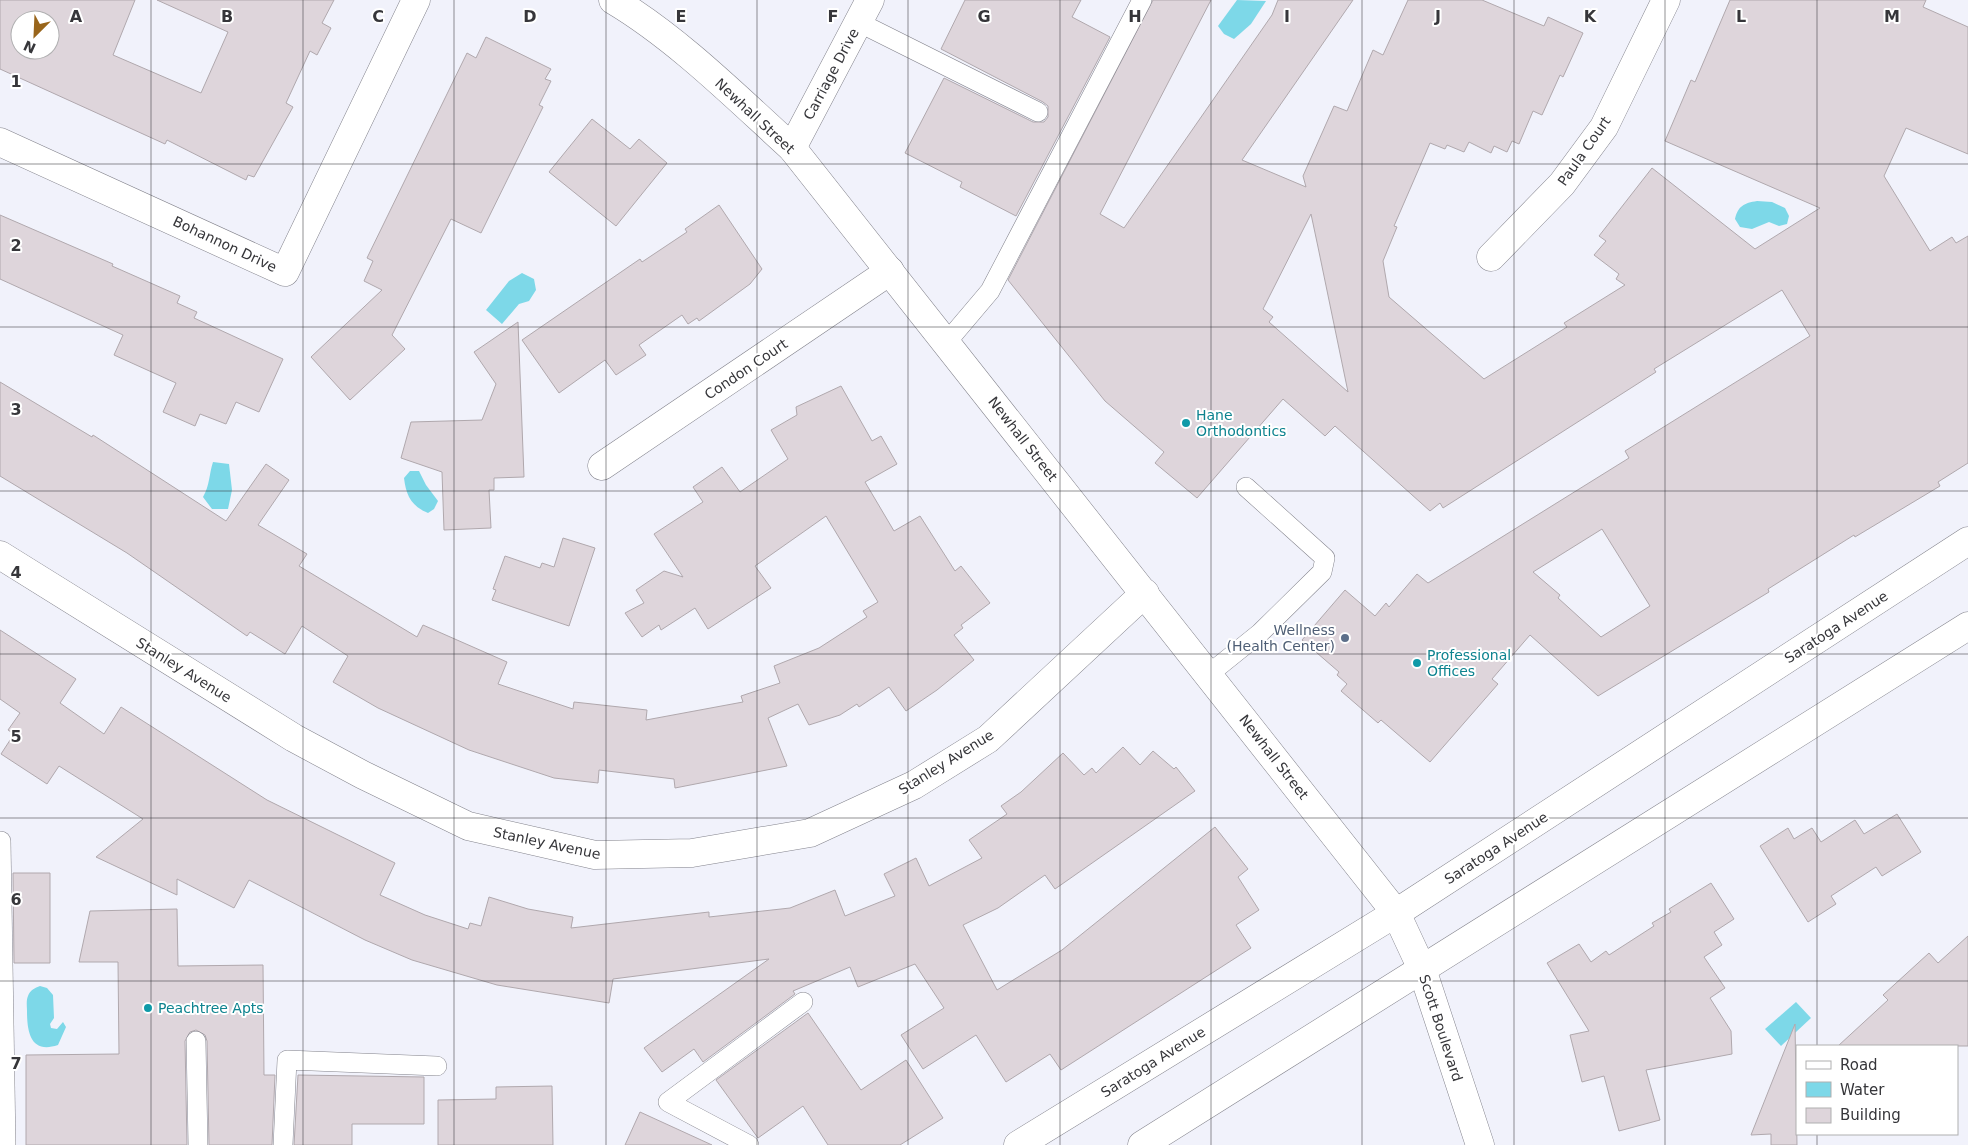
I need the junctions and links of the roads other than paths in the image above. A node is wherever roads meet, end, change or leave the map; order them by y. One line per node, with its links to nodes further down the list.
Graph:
1 (416, 0): 7 (main road, Bohannon Drive)
2 (613, 0): 8 (main road, Newhall Street)
3 (1142, 0): 11 (lane)
4 (1666, 0): 9 (main road, Paula Court)
5 (864, 11): 6 (lane); 8 (main road, Carriage Drive)
6 (1038, 112)
7 (0, 142)
8 (792, 148): 10 (main road, Newhall Street)
9 (1491, 258)
10 (890, 271): 11 (main road, Newhall Street); 12 (main road, Condon Court)
11 (946, 342): 16 (main road, Newhall Street)
12 (602, 466)
13 (1246, 487): 18 (lane)
14 (1968, 541): 20 (main road, Saratoga Avenue)
15 (0, 555): 16 (main road, Stanley Avenue)
16 (1145, 593): 18 (main road, Newhall Street)
17 (1968, 626): 21 (main road)
18 (1209, 674): 20 (main road, Newhall Street)
19 (1, 841): 25 (lane)
20 (1396, 913): 21 (main road, Scott Boulevard); 29 (main road, Saratoga Avenue)
21 (1422, 969): 30 (main road); 31 (main road, Scott Boulevard)
22 (803, 1002): 28 (lane)
23 (196, 1041): 26 (lane)
24 (437, 1066): 27 (lane)
25 (6, 1145)
26 (198, 1145)
27 (283, 1145)
28 (749, 1145)
29 (1018, 1145)
30 (1142, 1145)
31 (1480, 1145)

